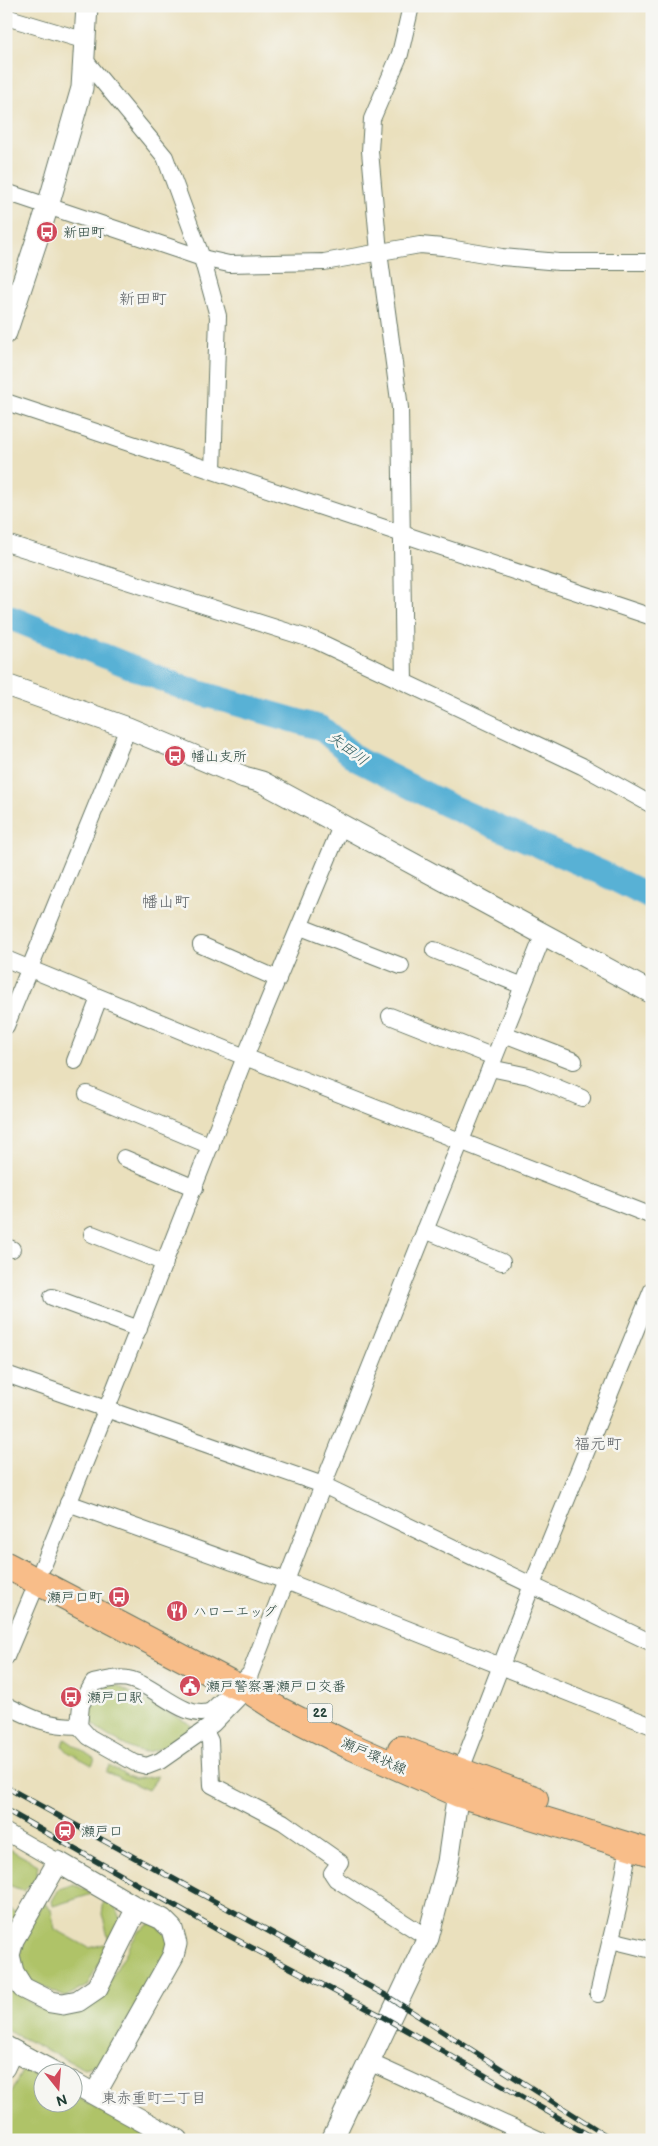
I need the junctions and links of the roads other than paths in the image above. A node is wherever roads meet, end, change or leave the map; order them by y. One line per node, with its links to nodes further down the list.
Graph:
1 (87, 6): 4 (street)
2 (411, 6): 7 (street)
3 (6, 17): 4 (street)
4 (85, 50): 6 (street); 8 (street)
5 (6, 192): 6 (street)
6 (48, 206): 8 (street); 10 (street)
7 (379, 252): 8 (street); 9 (street); 13 (street)
8 (202, 258): 12 (street)
9 (652, 262)
10 (6, 333)
11 (6, 402): 12 (street)
12 (213, 470): 13 (street)
13 (404, 534): 15 (street); 16 (street)
14 (6, 544): 16 (street)
15 (652, 618)
16 (404, 681): 19 (street)
17 (6, 685): 18 (street)
18 (128, 728): 20 (street); 27 (street)
19 (652, 805)
20 (342, 824): 21 (street); 22 (street)
21 (301, 926): 26 (street); 28 (street)
22 (543, 936): 29 (street); 30 (street)
23 (201, 945): 28 (street)
24 (434, 950): 29 (street)
25 (6, 959): 27 (street)
26 (401, 966)
27 (29, 968): 31 (street); 33 (street)
28 (278, 979): 35 (street)
29 (523, 986): 34 (street)
30 (652, 993)
31 (99, 998): 35 (street); 36 (street)
32 (390, 1016): 38 (street)
33 (6, 1026)
34 (504, 1034): 37 (street); 38 (street)
35 (245, 1056): 41 (street); 42 (street)
36 (75, 1061)
37 (574, 1061)
38 (492, 1062): 40 (street); 41 (street)
39 (87, 1094): 42 (street)
40 (582, 1098)
41 (461, 1141): 45 (street); 46 (street)
42 (211, 1146): 44 (street)
43 (124, 1158): 44 (street)
44 (195, 1188): 48 (street)
45 (652, 1216)
46 (425, 1230): 49 (street); 55 (street)
47 (92, 1234): 48 (street)
48 (165, 1262): 52 (street)
49 (502, 1262)
50 (652, 1290): 61 (street)
51 (52, 1297): 52 (street)
52 (139, 1330): 54 (street)
53 (6, 1374): 54 (street)
54 (108, 1408): 55 (street); 56 (street)
55 (323, 1485): 60 (street); 61 (street)
56 (68, 1503): 59 (street); 60 (street)
57 (6, 1548): 59 (main road, 瀬戸環状線 / 22)
58 (6, 1565): 59 (main road, 瀬戸環状線 / 22)
59 (41, 1574): 63 (street); 65 (main road, 瀬戸環状線 / 22)
60 (286, 1581): 64 (street); 65 (street)
61 (532, 1585): 62 (street); 64 (street)
62 (652, 1643)
63 (6, 1658)
64 (500, 1666): 68 (street); 70 (street)
65 (244, 1683): 67 (street); 69 (street); 70 (main road, 瀬戸環状線 / 22)
66 (6, 1704): 67 (street)
67 (79, 1726): 69 (street)
68 (652, 1726)
69 (204, 1731): 75 (street)
70 (460, 1783): 72 (main road, 瀬戸環状線 / 22); 75 (street)
71 (6, 1832): 73 (street)
72 (644, 1846): 76 (street)
73 (58, 1862): 74 (street); 74 (street)
74 (137, 1908): 83 (street)
75 (428, 1938): 80 (street)
76 (611, 1940): 77 (street); 78 (street)
77 (652, 1950)
78 (598, 1994)
79 (9, 2056): 81 (street)
80 (369, 2062): 85 (street); 86 (street)
81 (32, 2065)
82 (82, 2087): 83 (street)
83 (95, 2094): 84 (street)
84 (177, 2140)
85 (332, 2140)
86 (540, 2140)

